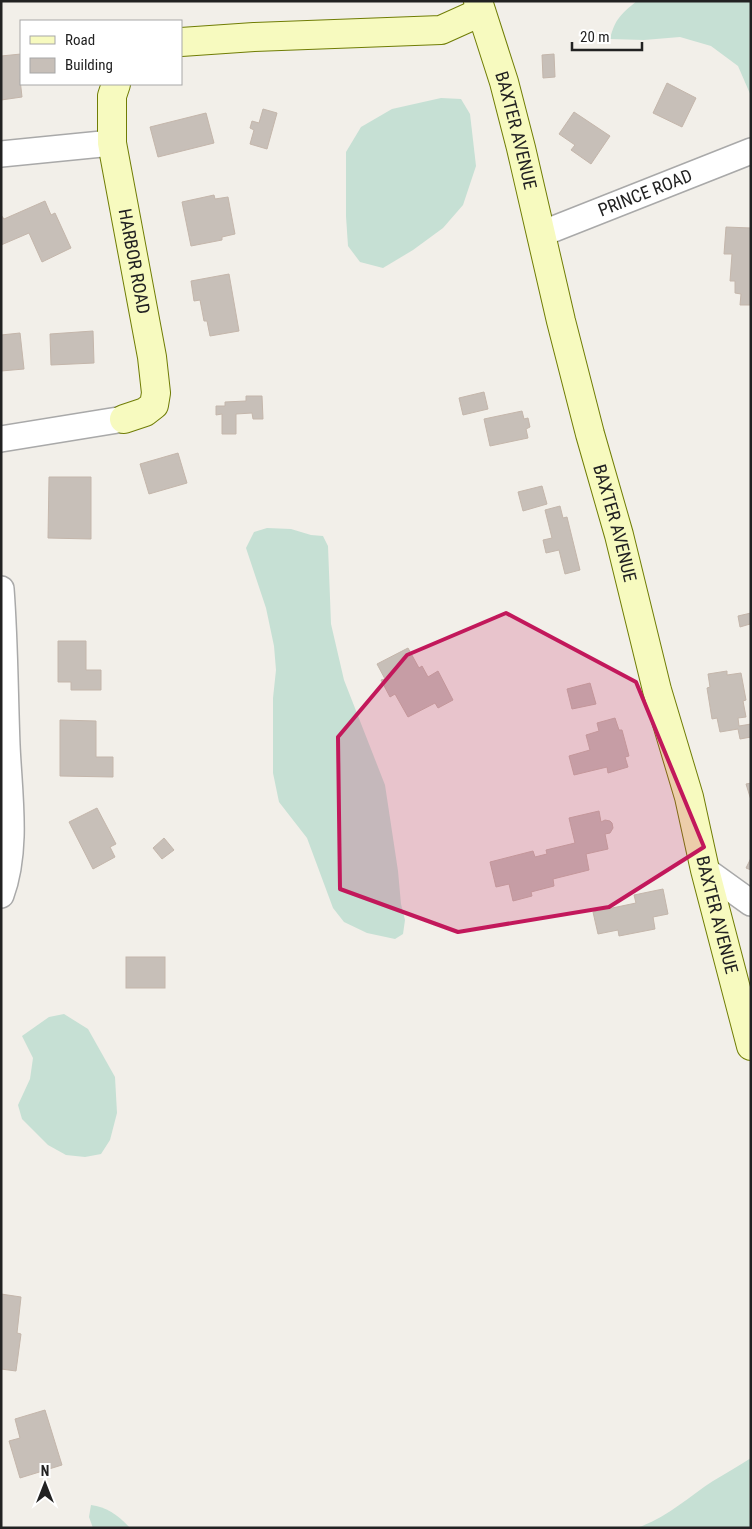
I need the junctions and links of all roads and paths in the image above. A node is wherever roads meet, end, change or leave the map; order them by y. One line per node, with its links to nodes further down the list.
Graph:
1 (480, 7): 2 (street); 7 (street, BAXTER AVENUE)
2 (182, 42)
3 (116, 85): 4 (street, HARBOR ROAD)
4 (112, 143): 6 (street); 8 (street, HARBOR ROAD)
5 (751, 151): 7 (street, PRINCE ROAD)
6 (1, 154)
7 (541, 234): 11 (street, BAXTER AVENUE)
8 (124, 418): 9 (street)
9 (1, 439)
10 (1, 589): 12 (street)
11 (704, 870): 13 (street); 14 (street, BAXTER AVENUE)
12 (1, 895)
13 (751, 903)
14 (750, 1039)

